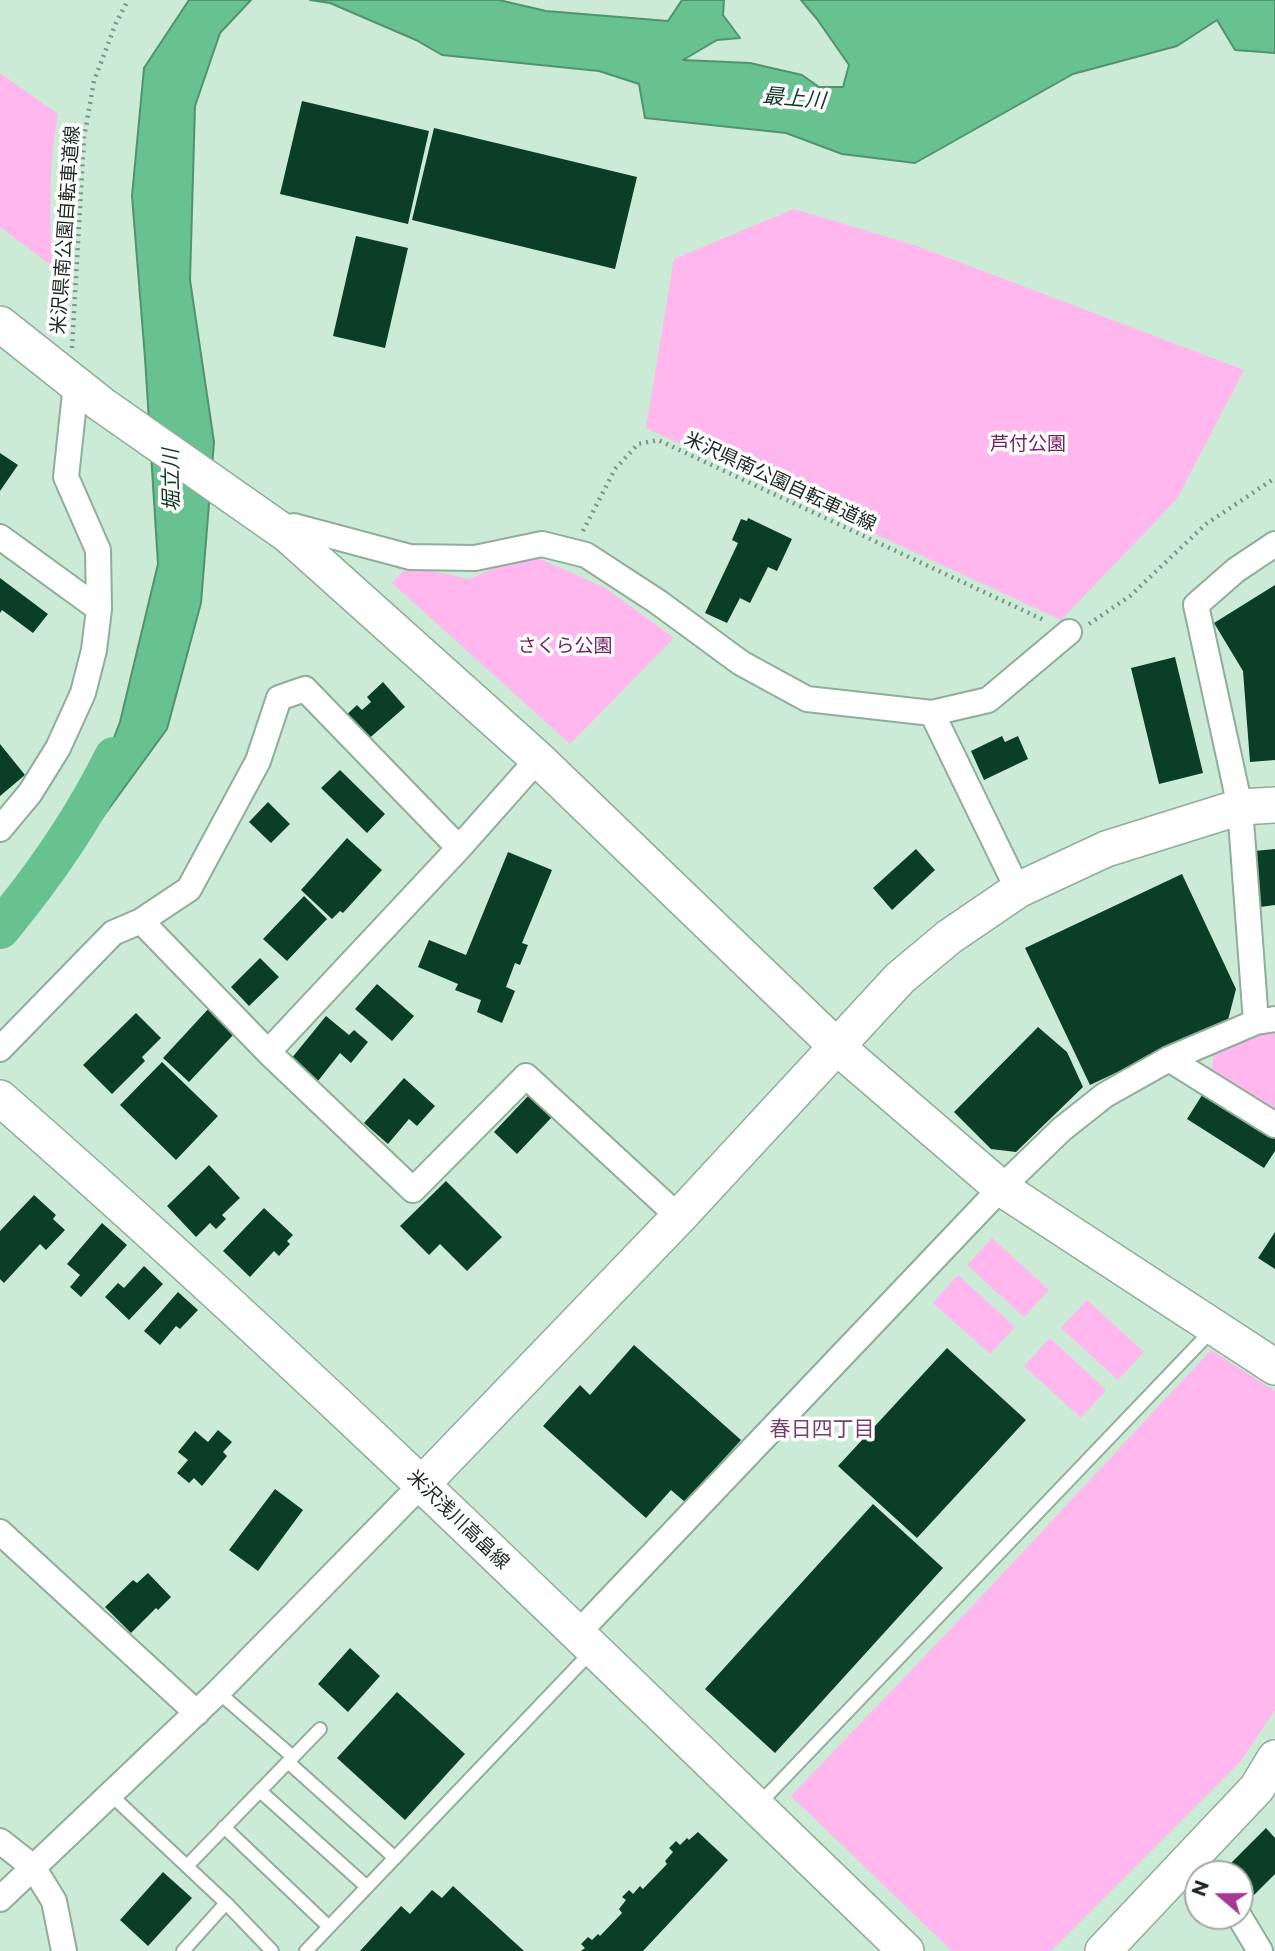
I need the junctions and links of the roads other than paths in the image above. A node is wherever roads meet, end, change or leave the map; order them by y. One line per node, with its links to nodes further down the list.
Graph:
1 (0, 324): 2 (street)
2 (83, 382): 3 (street); 6 (street)
3 (288, 535): 8 (street); 9 (street)
4 (0, 537): 6 (street)
5 (1275, 544): 11 (street)
6 (99, 609): 12 (street)
7 (1069, 632): 8 (street)
8 (932, 713): 14 (street)
9 (538, 760): 13 (street); 17 (street)
10 (1275, 804): 11 (street)
11 (1240, 807): 14 (street); 16 (street)
12 (0, 829)
13 (459, 848): 15 (street); 19 (street)
14 (1018, 890): 17 (street)
15 (141, 920): 18 (street); 19 (street)
16 (1266, 1020): 20 (street)
17 (836, 1046): 23 (street); 24 (street)
18 (0, 1049)
19 (268, 1052): 24 (street)
20 (1169, 1059): 22 (street); 23 (street)
21 (0, 1098): 27 (street, 米沢浅川高畠線)
22 (1275, 1125)
23 (1001, 1188): 25 (street); 29 (street)
24 (679, 1217): 27 (street)
25 (1215, 1327): 26 (street); 37 (lane)
26 (1275, 1367)
27 (422, 1485): 29 (street, 米沢浅川高畠線); 30 (street)
28 (0, 1532): 31 (street)
29 (585, 1642): 37 (street, 米沢浅川高畠線); 40 (lane)
30 (218, 1692): 31 (street); 34 (lane)
31 (197, 1713): 36 (street)
32 (320, 1729): 34 (lane)
33 (1275, 1758): 41 (street)
34 (290, 1759): 35 (lane); 40 (lane)
35 (260, 1791): 38 (lane); 45 (lane)
36 (111, 1795): 42 (lane); 43 (street)
37 (757, 1807): 54 (street, 米沢浅川高畠線)
38 (224, 1827): 42 (lane); 48 (lane)
39 (0, 1841): 43 (street)
40 (395, 1858): 45 (lane)
41 (1200, 1860)
42 (187, 1866): 47 (lane)
43 (33, 1867): 46 (street); 51 (street)
44 (1184, 1877): 55 (street)
45 (367, 1887): 48 (lane)
46 (0, 1899)
47 (226, 1903): 50 (lane); 52 (lane)
48 (329, 1927): 53 (lane)
49 (1247, 1930): 56 (street)
50 (189, 1949)
51 (64, 1951)
52 (272, 1951)
53 (306, 1951)
54 (906, 1951)
55 (1103, 1951)
56 (1260, 1951)

